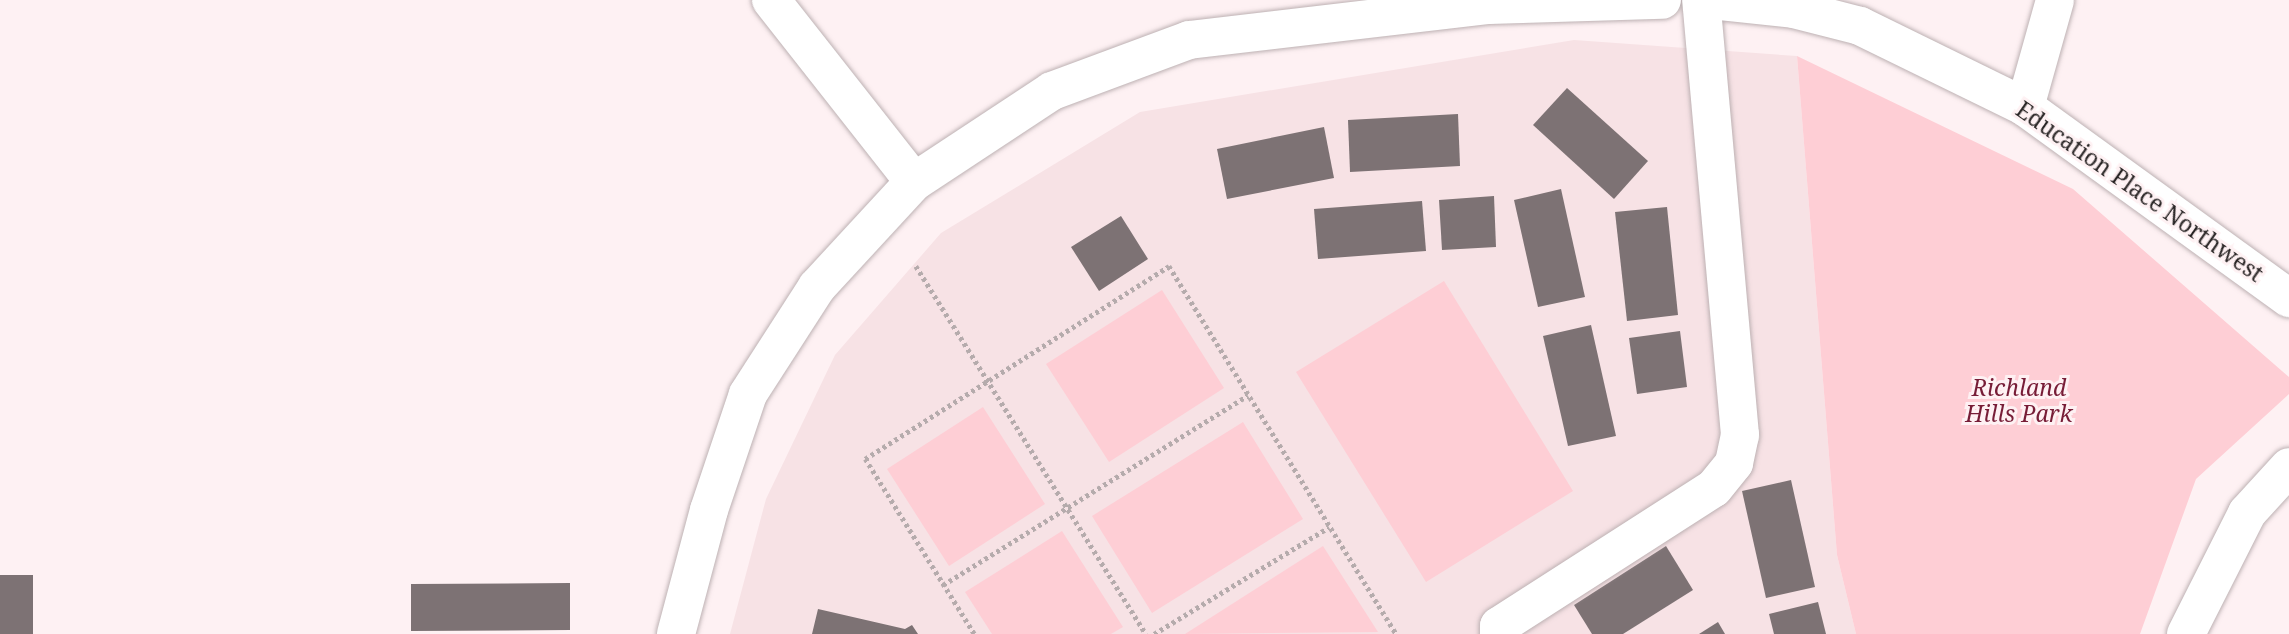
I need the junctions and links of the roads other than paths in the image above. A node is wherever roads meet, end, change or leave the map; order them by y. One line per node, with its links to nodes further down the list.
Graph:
1 (771, 0): 8 (street)
2 (1662, 0): 6 (street)
3 (1701, 0): 12 (street)
4 (1711, 0): 7 (street, Education Place Northwest)
5 (2054, 0): 7 (street)
6 (1489, 2): 8 (street)
7 (2025, 107): 9 (street, Education Place Northwest)
8 (915, 182): 11 (street)
9 (2289, 298)
10 (2289, 467): 13 (street)
11 (676, 634)
12 (1499, 634)
13 (2186, 634)

